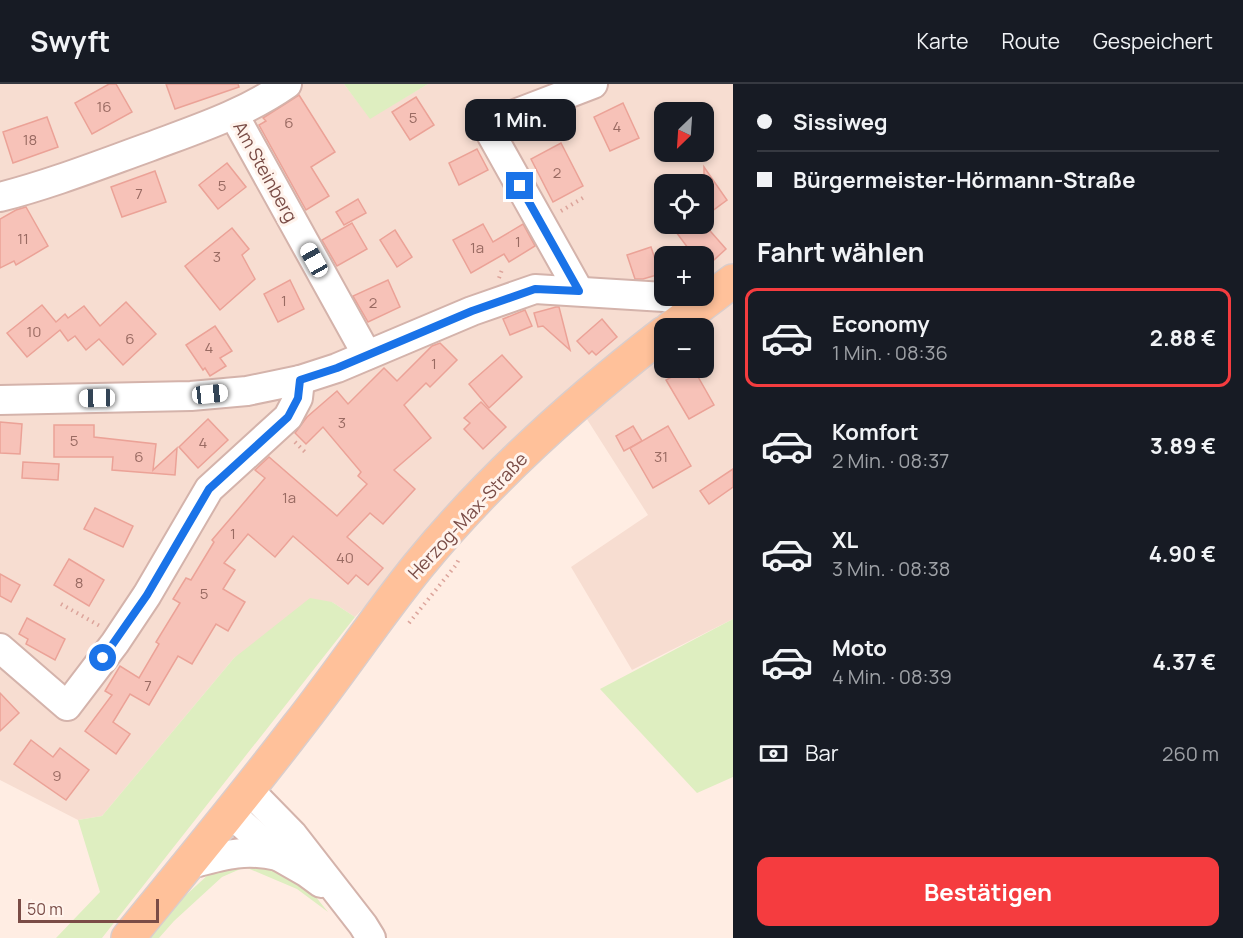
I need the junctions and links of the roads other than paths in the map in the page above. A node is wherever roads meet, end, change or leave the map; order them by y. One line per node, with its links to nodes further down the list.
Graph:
1 (287, 84): 3 (street, Am Steinberg)
2 (593, 84): 6 (street)
3 (234, 116): 4 (street, Am Steinberg); 10 (street, Am Steinberg)
4 (0, 197)
5 (733, 281): 8 (main road)
6 (579, 291): 7 (street); 10 (street)
7 (682, 318)
8 (685, 318)
9 (654, 341): 14 (main road, Herzog-Max-Straße)
10 (367, 355): 11 (street)
11 (300, 380): 12 (street); 13 (street)
12 (0, 400)
13 (0, 648)
14 (238, 801): 15 (street); 16 (main road, Herzog-Max-Straße); 17 (street)
15 (279, 856): 16 (street); 17 (street)
16 (187, 865): 18 (main road, Herzog-Max-Straße)
17 (344, 901): 19 (street)
18 (128, 938)
19 (371, 938)

